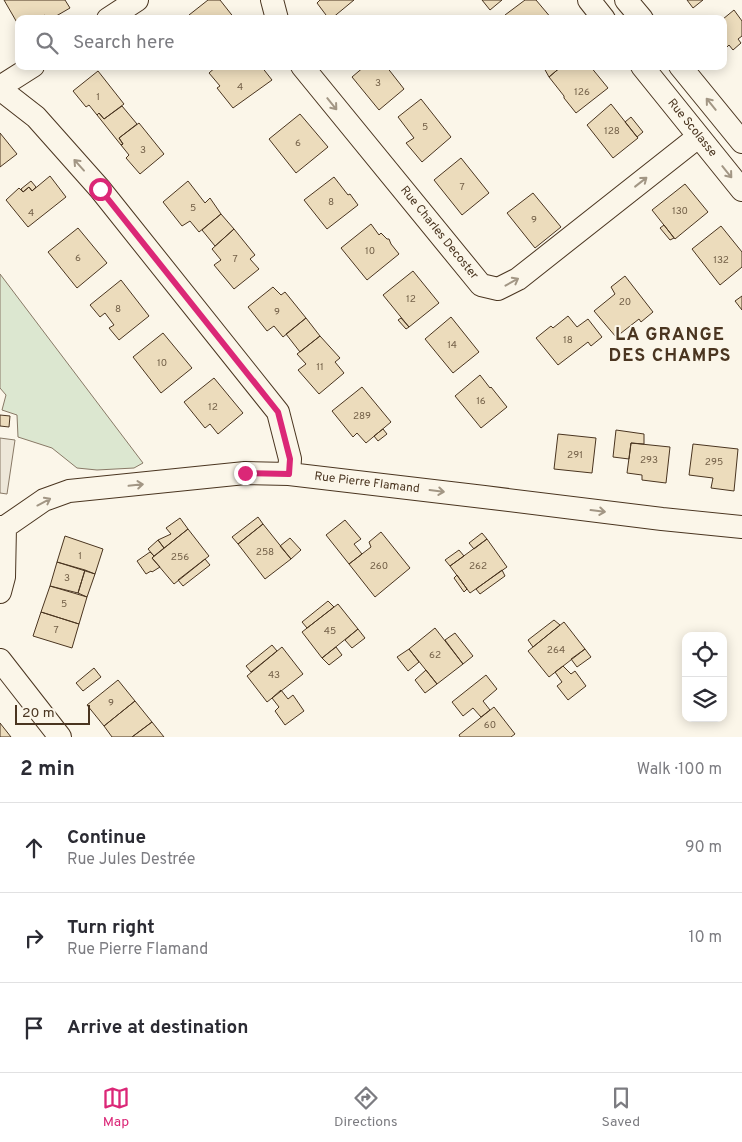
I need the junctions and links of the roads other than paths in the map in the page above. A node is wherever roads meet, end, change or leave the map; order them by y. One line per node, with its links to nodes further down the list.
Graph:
1 (137, 0): 5 (street)
2 (272, 0): 6 (street)
3 (589, 0): 7 (street)
4 (626, 0): 8 (street)
5 (114, 15)
6 (276, 15)
7 (601, 15)
8 (639, 15)
9 (27, 70): 13 (street)
10 (305, 70): 14 (street, Rue Charles Decoster, one-way to 14)
11 (645, 70): 14 (street, Rue Scolasse)
12 (683, 70): 15 (street, one-way to 12)
13 (0, 88): 17 (street, one-way to 13)
14 (698, 137): 16 (street, Rue Scolasse, one-way to 16)
15 (742, 142)
16 (742, 190)
17 (289, 474): 18 (street, Rue Pierre Flamand, one-way to 17); 19 (street, Rue Pierre Flamand, one-way to 19)
18 (3, 527): 20 (street)
19 (742, 527)
20 (0, 592)
21 (0, 660): 22 (street)
22 (60, 737)

